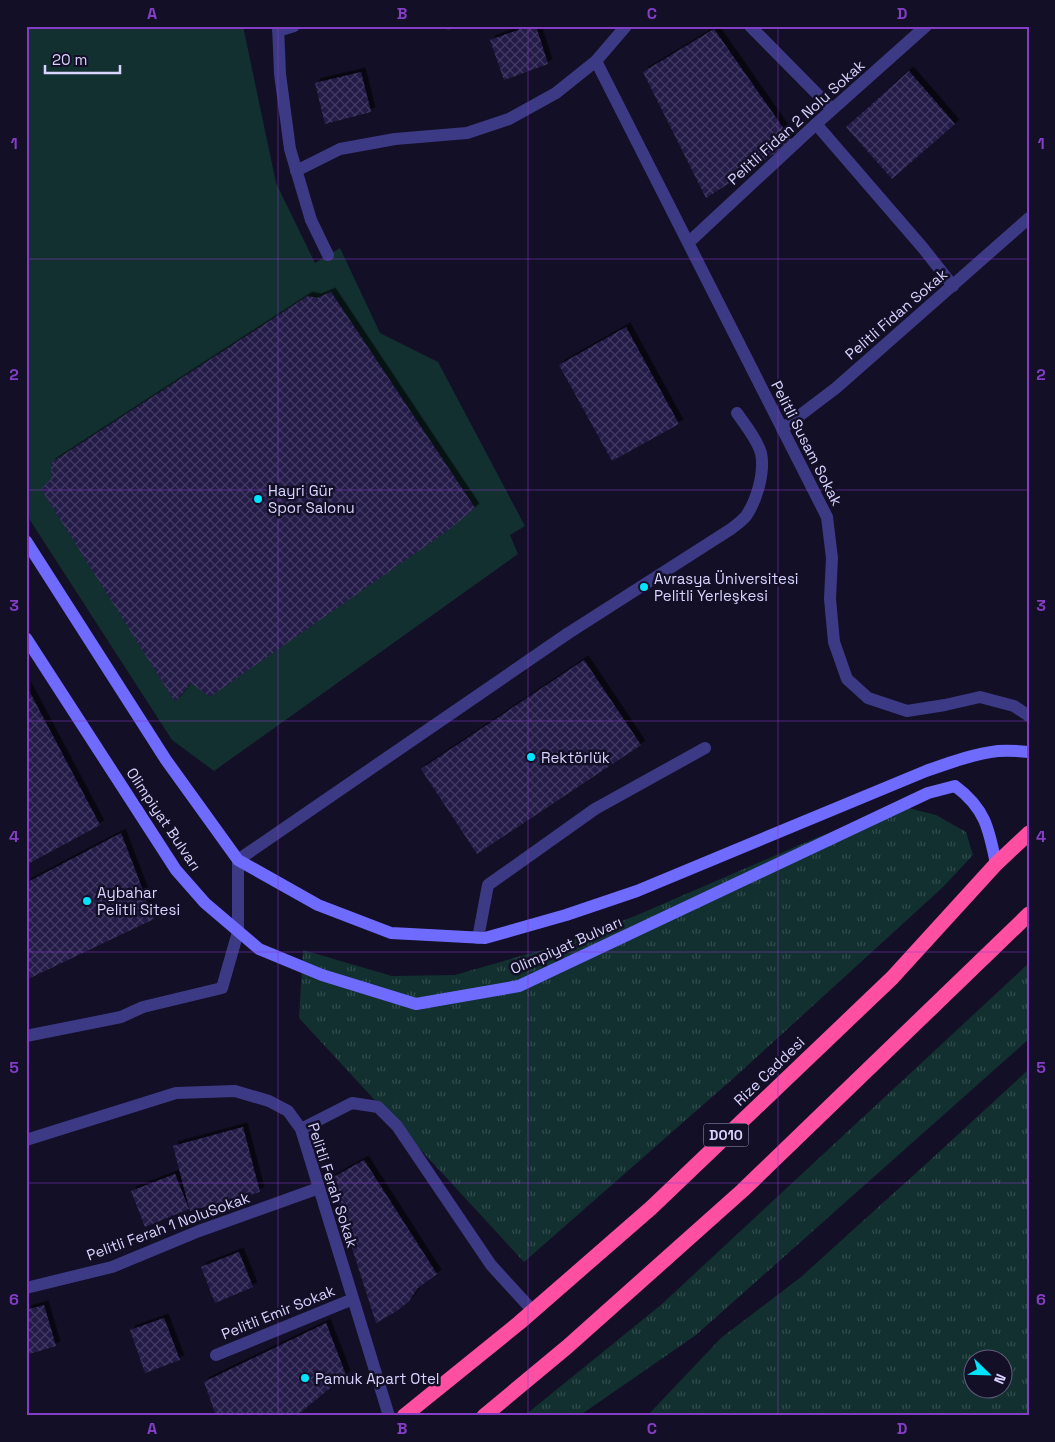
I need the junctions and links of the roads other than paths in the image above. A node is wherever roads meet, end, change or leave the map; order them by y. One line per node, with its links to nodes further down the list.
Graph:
1 (294, 26): 5 (street)
2 (626, 26): 6 (street)
3 (750, 26): 7 (street)
4 (926, 26): 7 (street, Pelitli Fidan 2 Nolu Sokak)
5 (278, 29): 9 (street)
6 (596, 61): 9 (street); 11 (street, Pelitli Susam Sokak)
7 (832, 109): 8 (street, Pelitli Fidan 2 Nolu Sokak)
8 (816, 124): 11 (street, Pelitli Fidan 2 Nolu Sokak); 13 (street)
9 (296, 171): 12 (street)
10 (1029, 218): 13 (street, Pelitli Fidan Sokak)
11 (688, 243): 15 (street, Pelitli Susam Sokak)
12 (328, 255)
13 (953, 286): 15 (street, Pelitli Fidan Sokak)
14 (737, 413): 22 (street)
15 (782, 429): 18 (street, Pelitli Susam Sokak)
16 (26, 541): 22 (main road, Olimpiyat Bulvarı)
17 (26, 638): 25 (main road, Olimpiyat Bulvarı)
18 (1029, 716)
19 (705, 748): 26 (street)
20 (1029, 752): 26 (main road, Olimpiyat Bulvarı)
21 (1029, 833): 23 (highway, Rize Caddesi / D010)
22 (238, 860): 25 (street); 26 (main road, Olimpiyat Bulvarı)
23 (996, 864): 25 (main road, Olimpiyat Bulvarı); 33 (highway, Rize Caddesi / D010)
24 (1029, 914): 37 (highway)
25 (238, 932): 27 (street)
26 (478, 938)
27 (26, 1036)
28 (301, 1129): 29 (street, Pelitli Ferah Sokak); 30 (street, Pelitli Ferah Sokak); 33 (street)
29 (26, 1140)
30 (319, 1188): 31 (street, Pelitli Ferah 1 NoluSokak); 32 (street, Pelitli Ferah Sokak)
31 (26, 1288)
32 (353, 1299): 34 (street, Pelitli Emir Sokak); 35 (street, Pelitli Ferah Sokak)
33 (533, 1311): 36 (highway, Rize Caddesi / D010)
34 (216, 1355)
35 (389, 1416)
36 (404, 1416)
37 (484, 1416)

